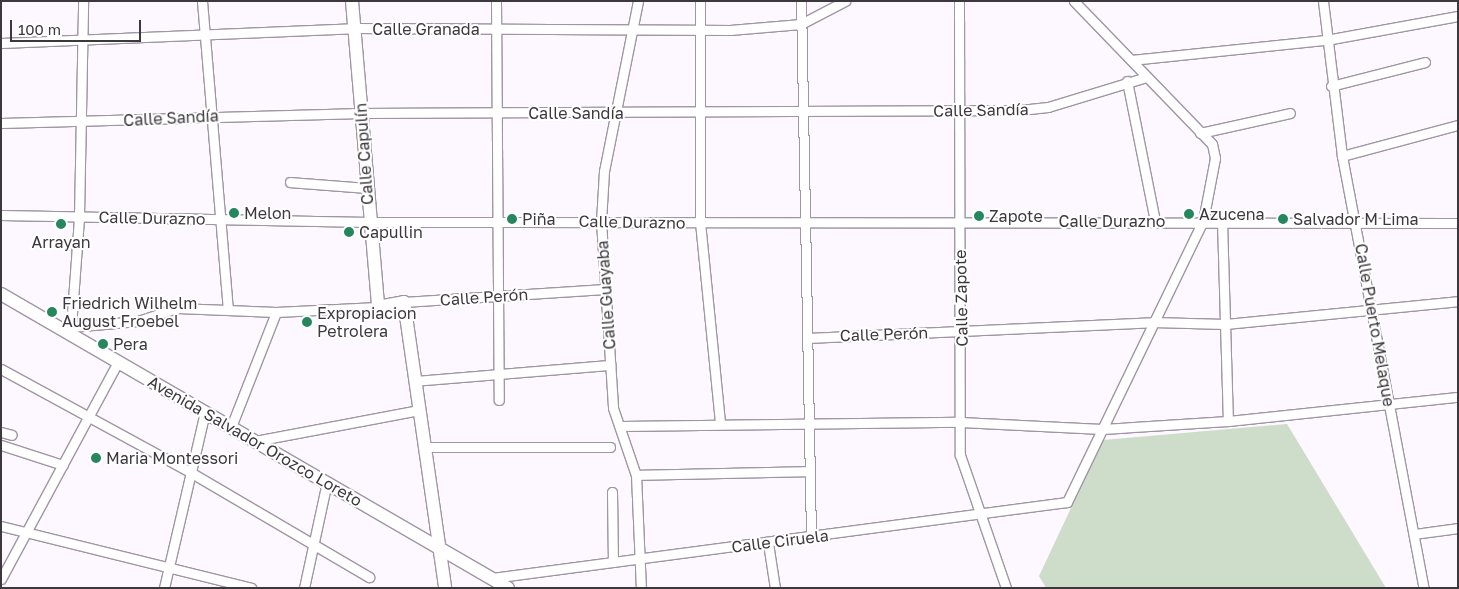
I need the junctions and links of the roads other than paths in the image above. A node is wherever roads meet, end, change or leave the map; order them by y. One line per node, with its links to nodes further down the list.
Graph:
1 (83, 1): 19 (street)
2 (202, 1): 18 (street)
3 (352, 1): 14 (street, Calle Capulín)
4 (496, 1): 15 (street)
5 (638, 1): 16 (street, Calle Guayaba)
6 (700, 1): 17 (street)
7 (800, 1): 13 (street)
8 (845, 1): 13 (street, Calle Granada)
9 (959, 1): 27 (street, Calle Zapote)
10 (1074, 1): 22 (street)
11 (1323, 1): 20 (street, Calle Puerto Melaque)
12 (1458, 16): 20 (street)
13 (801, 24): 17 (street, Calle Granada); 28 (street)
14 (354, 28): 15 (street, Calle Granada); 18 (street, Calle Granada); 29 (street, Calle Capulín)
15 (496, 29): 16 (street, Calle Granada); 30 (street)
16 (632, 30): 17 (street, Calle Granada); 31 (street, Calle Guayaba)
17 (700, 30): 32 (street)
18 (205, 33): 19 (street, Calle Granada); 34 (street)
19 (82, 38): 21 (street, Calle Granada); 35 (street)
20 (1326, 40): 22 (street); 26 (street, Calle Puerto Melaque)
21 (1, 43)
22 (1131, 60): 24 (street)
23 (1426, 62): 26 (street)
24 (1147, 76): 25 (street, Calle Sandía); 38 (street)
25 (1127, 81): 27 (street, Calle Sandía); 45 (street)
26 (1331, 86): 39 (street, Calle Puerto Melaque)
27 (959, 111): 28 (street, Calle Sandía); 47 (street, Calle Zapote)
28 (802, 112): 32 (street, Calle Sandía); 54 (street)
29 (362, 113): 30 (street, Calle Sandía); 34 (street, Calle Sandía); 41 (street, Calle Capulín)
30 (496, 113): 31 (street, Calle Sandía); 51 (street)
31 (614, 113): 32 (street, Calle Sandía); 46 (street, Calle Guayaba)
32 (698, 113): 52 (street)
33 (1290, 113): 38 (street)
34 (212, 115): 35 (street, Calle Sandía); 44 (street)
35 (81, 122): 36 (street, Calle Sandía); 43 (street)
36 (1, 123)
37 (1458, 125): 39 (street)
38 (1200, 133): 48 (street)
39 (1342, 156): 53 (street, Calle Puerto Melaque)
40 (290, 182): 41 (street)
41 (366, 188): 50 (street, Calle Capulín)
42 (1, 215): 43 (street, Calle Durazno)
43 (79, 217): 44 (street, Calle Durazno); 67 (street)
44 (220, 219): 50 (street, Calle Durazno); 62 (street)
45 (1155, 220): 47 (street, Calle Durazno); 48 (street, Calle Durazno)
46 (601, 221): 51 (street, Calle Durazno); 52 (street, Calle Durazno); 56 (street, Calle Guayaba)
47 (960, 221): 54 (street, Calle Durazno); 68 (street, Calle Zapote)
48 (1203, 221): 49 (street, Calle Durazno); 65 (street)
49 (1222, 221): 53 (street, Calle Durazno); 66 (street)
50 (369, 222): 51 (street, Calle Durazno); 61 (street, Calle Capulín)
51 (496, 222): 57 (street)
52 (700, 222): 54 (street, Calle Durazno); 83 (street)
53 (1356, 222): 55 (street, Calle Durazno); 63 (street, Calle Puerto Melaque)
54 (806, 223): 69 (street)
55 (1458, 223)
56 (605, 289): 57 (street, Calle Perón); 71 (street, Calle Guayaba)
57 (497, 296): 60 (street, Calle Perón); 73 (street)
58 (3, 299): 67 (street, Avenida Salvador Orozco Loreto)
59 (1458, 301): 63 (street, Calle Perón)
60 (404, 302): 61 (street, Calle Perón); 74 (street)
61 (378, 307): 64 (street, Calle Perón)
62 (228, 310): 64 (street, Calle Perón); 67 (street, Calle Perón)
63 (1372, 310): 66 (street, Calle Perón); 77 (street, Calle Puerto Melaque)
64 (276, 312): 86 (street)
65 (1153, 322): 66 (street, Calle Perón); 68 (street, Calle Perón); 87 (street)
66 (1225, 324): 81 (street)
67 (70, 330): 70 (street, Avenida Salvador Orozco Loreto)
68 (962, 331): 69 (street, Calle Perón); 82 (street, Calle Zapote)
69 (807, 338): 84 (street)
70 (118, 362): 79 (street, Avenida Salvador Orozco Loreto); 80 (street)
71 (610, 365): 73 (street); 85 (street, Calle Guayaba)
72 (1, 370): 80 (street)
73 (498, 373): 74 (street); 76 (street)
74 (414, 381): 78 (street)
75 (1458, 398): 77 (street)
76 (499, 400)
77 (1390, 405): 81 (street); 104 (street, Calle Puerto Melaque)
78 (418, 410): 90 (street); 92 (street)
79 (205, 412): 86 (street, Avenida Salvador Orozco Loreto); 96 (street)
80 (89, 416): 94 (street); 96 (street)
81 (1228, 421): 87 (street)
82 (960, 422): 84 (street); 87 (street); 100 (street, Calle Zapote)
83 (720, 424): 84 (street); 85 (street)
84 (809, 425): 95 (street)
85 (622, 426): 97 (street, Calle Guayaba)
86 (231, 427): 90 (street, Avenida Salvador Orozco Loreto)
87 (1102, 429): 100 (street, Calle Ciruela)
88 (1, 432): 89 (street)
89 (12, 435)
90 (255, 441): 98 (street, Avenida Salvador Orozco Loreto)
91 (1, 446): 94 (street)
92 (424, 447): 93 (street); 108 (street)
93 (610, 447)
94 (63, 465): 103 (street)
95 (810, 471): 97 (street); 105 (street)
96 (190, 472): 107 (street); 111 (street)
97 (636, 475): 109 (street, Calle Guayaba)
98 (327, 482): 107 (street); 108 (street, Avenida Salvador Orozco Loreto)
99 (612, 492): 110 (street)
100 (979, 514): 105 (street, Calle Ciruela); 122 (street, Calle Zapote)
101 (1, 526): 103 (street)
102 (1458, 528): 104 (street)
103 (26, 533): 111 (street); 113 (street)
104 (1414, 534): 123 (street, Calle Puerto Melaque)
105 (811, 537): 106 (street, Calle Ciruela)
106 (768, 542): 109 (street, Calle Ciruela); 121 (street)
107 (311, 543): 112 (street); 117 (street)
108 (439, 548): 114 (street, Avenida Salvador Orozco Loreto); 118 (street)
109 (640, 559): 110 (street, Calle Ciruela); 120 (street, Calle Guayaba)
110 (613, 562): 114 (street, Calle Ciruela)
111 (167, 569): 115 (street); 116 (street)
112 (368, 577)
113 (1, 578)
114 (492, 578): 119 (street, Avenida Salvador Orozco Loreto)
115 (164, 588)
116 (251, 588)
117 (304, 588)
118 (445, 588)
119 (508, 588)
120 (641, 588)
121 (775, 588)
122 (1006, 588)
123 (1424, 588)

